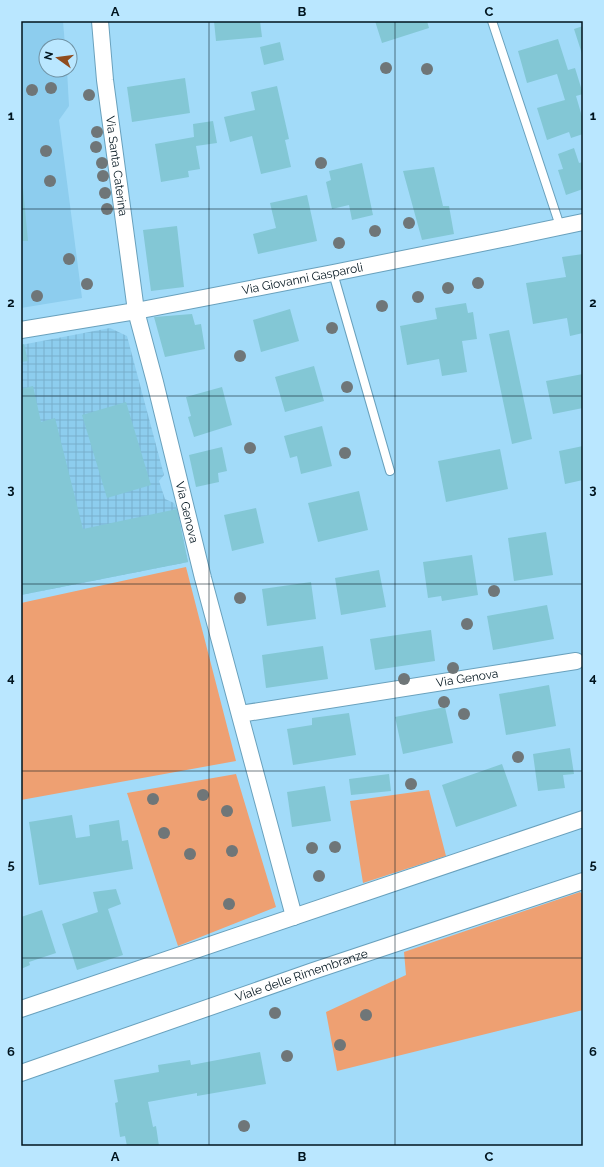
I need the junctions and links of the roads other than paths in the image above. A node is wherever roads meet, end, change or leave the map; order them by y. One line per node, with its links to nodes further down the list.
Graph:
1 (100, 21): 6 (street, Via Santa Caterina)
2 (492, 21): 4 (lane)
3 (583, 222): 4 (street, Via Giovanni Gasparoli)
4 (560, 226): 5 (street, Via Giovanni Gasparoli)
5 (332, 273): 6 (street, Via Giovanni Gasparoli); 8 (lane)
6 (136, 311): 7 (street, Via Giovanni Gasparoli); 10 (street, Via Genova)
7 (21, 330)
8 (390, 471)
9 (576, 661): 10 (street, Via Genova)
10 (240, 714): 13 (street, Via Genova)
11 (583, 819): 13 (street)
12 (583, 881): 15 (street, Viale delle Rimembranze)
13 (294, 917): 14 (street)
14 (21, 1009)
15 (21, 1073)

